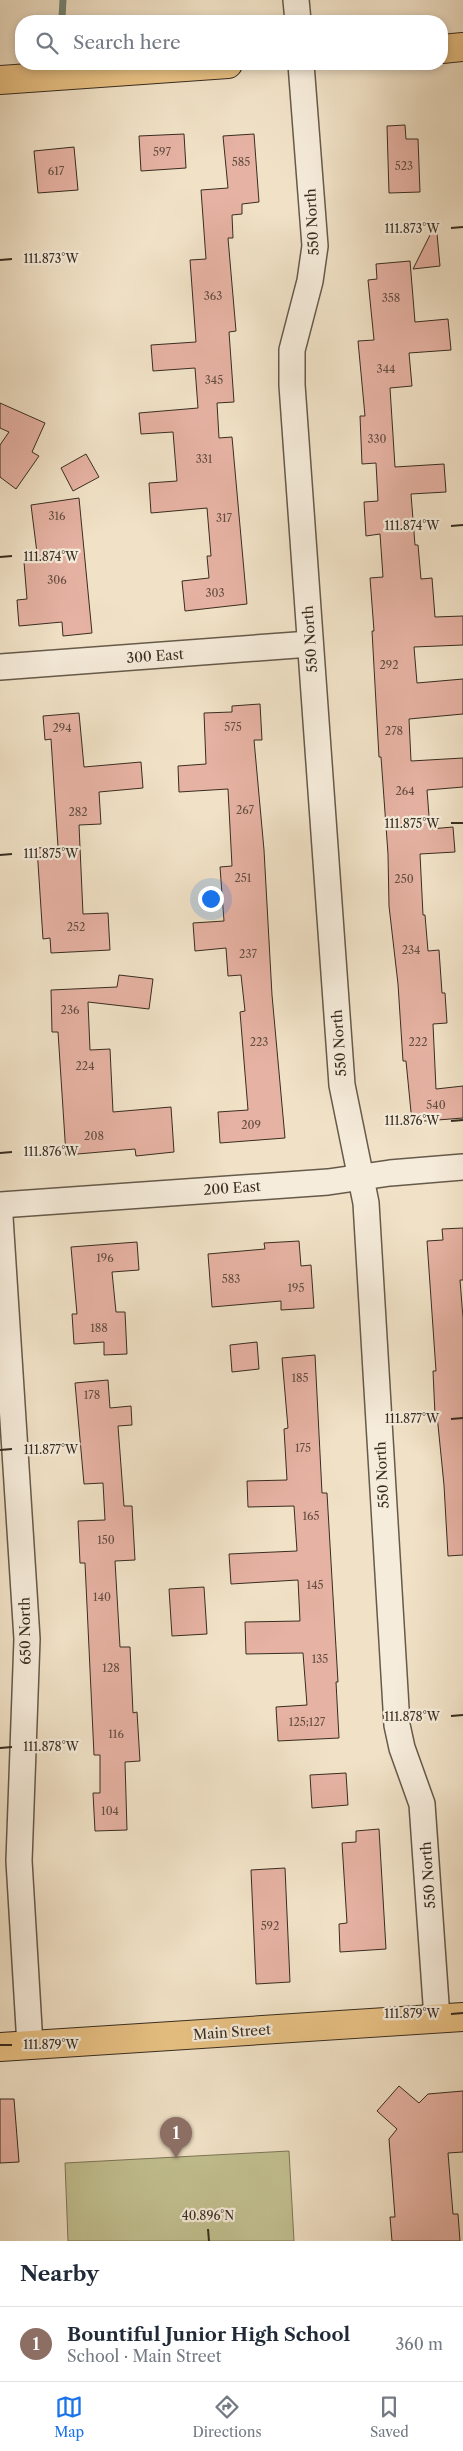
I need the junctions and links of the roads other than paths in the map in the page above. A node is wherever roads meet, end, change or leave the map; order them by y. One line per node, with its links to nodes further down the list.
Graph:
1 (296, 0): 2 (street)
2 (297, 15)
3 (463, 47): 4 (main road)
4 (448, 48)
5 (142, 70): 7 (main road)
6 (301, 70): 8 (street, 550 North)
7 (0, 80)
8 (310, 644): 9 (street, 300 East); 11 (street, 550 North)
9 (0, 667)
10 (463, 1168): 11 (street, 200 East)
11 (362, 1176): 12 (street, 200 East); 14 (street, 550 North)
12 (0, 1205)
13 (0, 1218): 15 (street, 650 North)
14 (450, 2018): 15 (main road, Main Street)
15 (30, 2045): 16 (main road, Main Street)
16 (0, 2047)

